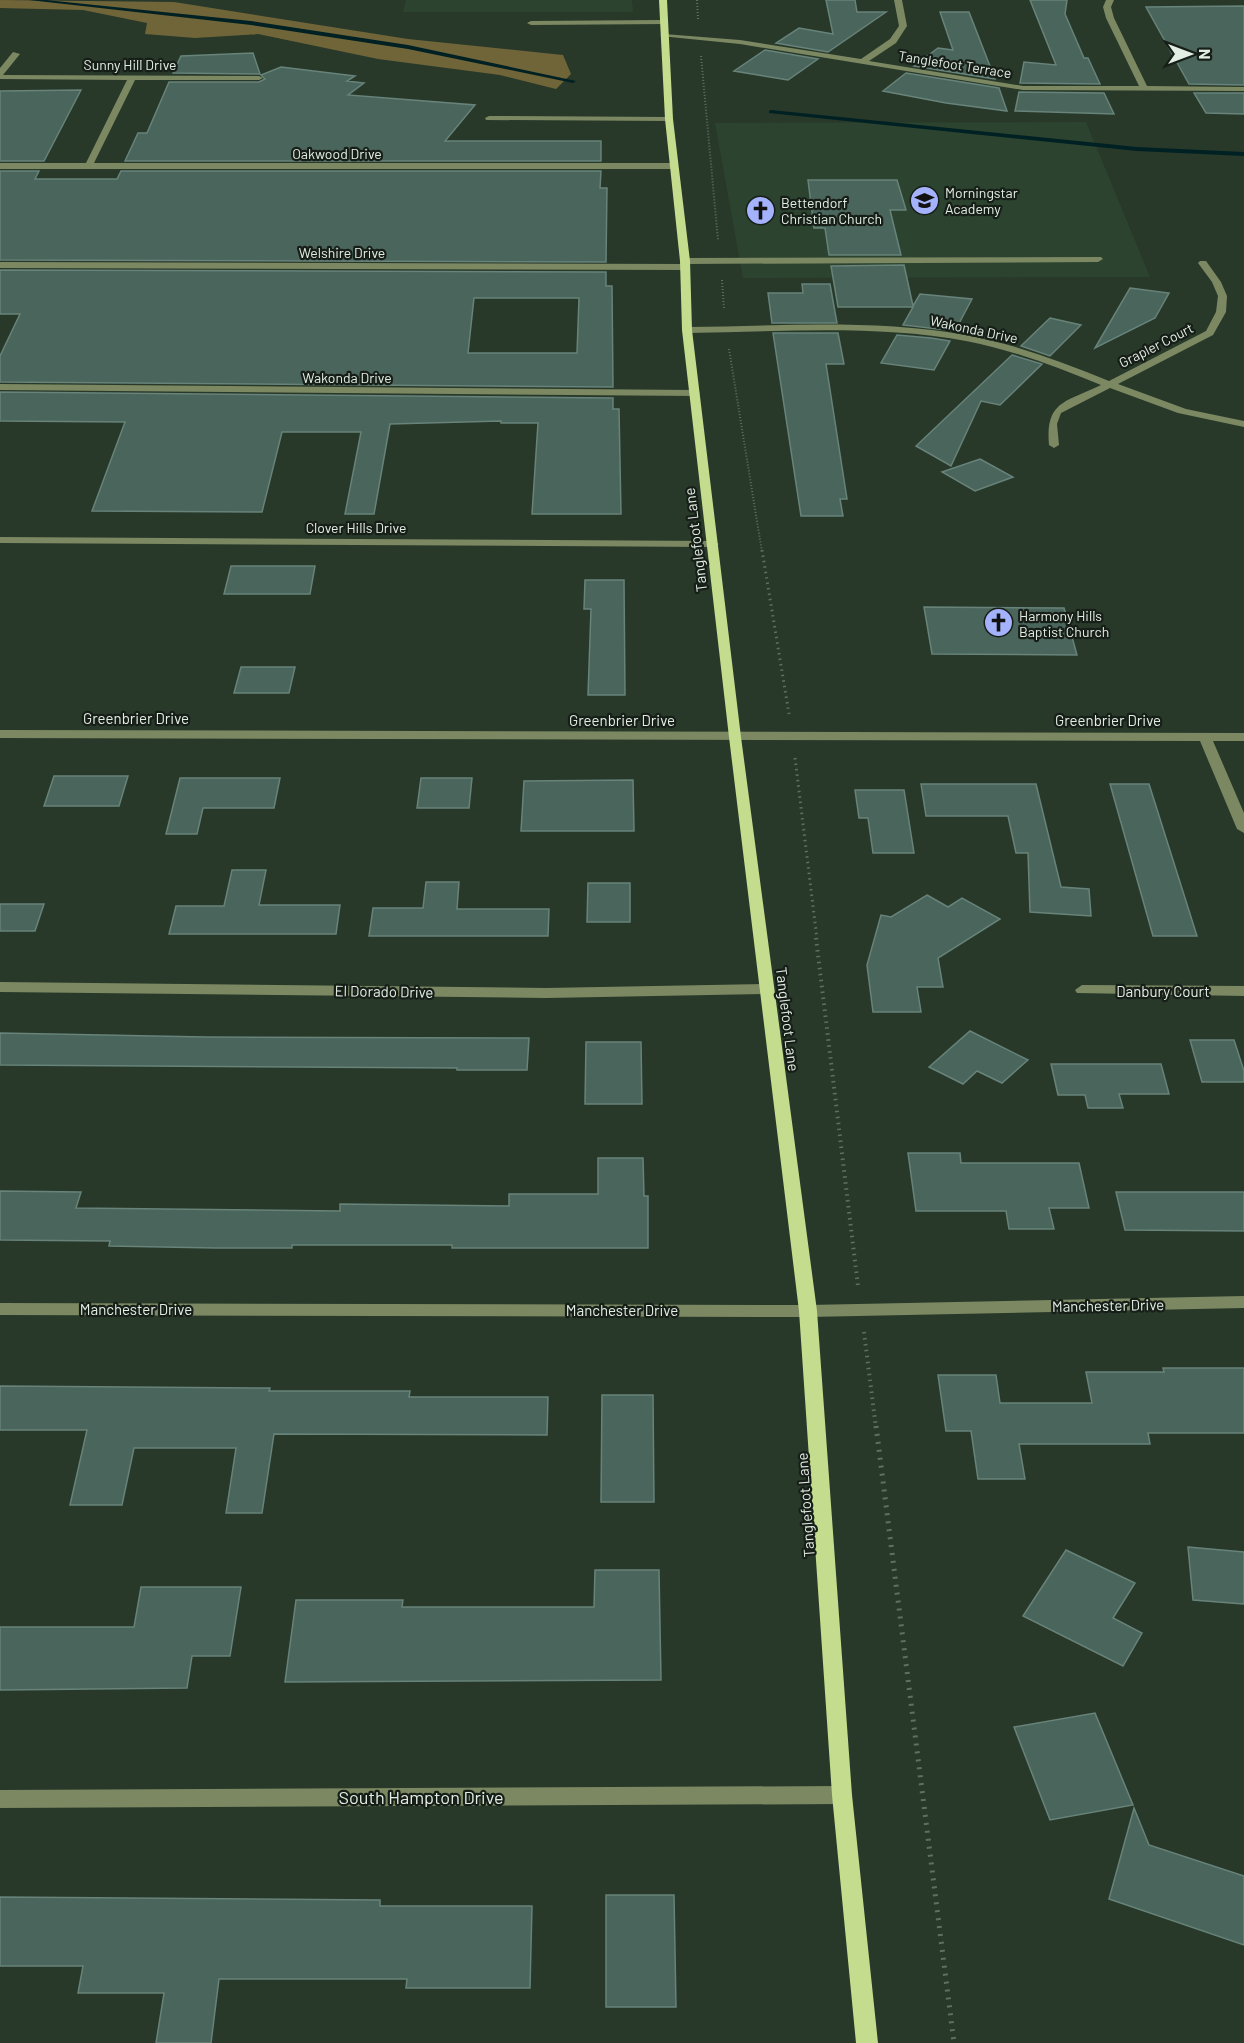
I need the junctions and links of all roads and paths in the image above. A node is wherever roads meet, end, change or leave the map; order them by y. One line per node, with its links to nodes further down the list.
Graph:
1 (663, 0): 6 (main road, Tanglefoot Lane)
2 (697, 0): 7 (path)
3 (898, 0): 9 (street)
4 (1110, 0): 14 (street)
5 (531, 23): 6 (street, Tanglefoot Terrace)
6 (664, 29): 7 (street, Tanglefoot Terrace); 16 (main road, Tanglefoot Lane)
7 (699, 37): 9 (street, Tanglefoot Terrace); 21 (path)
8 (16, 54): 10 (street)
9 (862, 62): 14 (street, Tanglefoot Terrace)
10 (0, 75): 11 (street, Sunny Hill Drive)
11 (132, 77): 12 (street, Sunny Hill Drive); 18 (street)
12 (259, 78)
13 (1244, 89): 14 (street, Tanglefoot Terrace)
14 (1144, 90)
15 (489, 118): 16 (street)
16 (669, 119): 19 (main road, Tanglefoot Lane)
17 (0, 166): 18 (street, Oakwood Drive)
18 (89, 166): 19 (street, Oakwood Drive)
19 (674, 166): 23 (main road, Tanglefoot Lane)
20 (1098, 259): 21 (street, Welshire Drive)
21 (720, 262): 23 (street, Welshire Drive); 26 (path)
22 (1203, 263): 27 (street, Grapler Court)
23 (685, 264): 24 (street, Welshire Drive); 25 (main road, Tanglefoot Lane)
24 (0, 265)
25 (687, 330): 26 (street, Wakonda Drive); 29 (main road, Tanglefoot Lane)
26 (726, 330): 27 (street, Wakonda Drive); 36 (path)
27 (1108, 385): 30 (street, Wakonda Drive); 31 (street, Grapler Court)
28 (0, 387): 29 (street, Wakonda Drive)
29 (695, 393): 33 (main road, Tanglefoot Lane)
30 (1244, 424)
31 (1054, 445)
32 (0, 540): 33 (street, Clover Hills Drive)
33 (712, 544): 35 (main road, Tanglefoot Lane)
34 (0, 734): 35 (street, Greenbrier Drive)
35 (735, 737): 36 (street, Greenbrier Drive); 41 (main road, Tanglefoot Lane)
36 (792, 737): 37 (street, Greenbrier Drive); 46 (path)
37 (1205, 737): 38 (street, Greenbrier Drive); 39 (street)
38 (1244, 737)
39 (1244, 829)
40 (0, 987): 41 (street, El Dorado Drive)
41 (767, 989): 47 (main road, Tanglefoot Lane)
42 (1083, 990): 43 (street, Danbury Court)
43 (1244, 991)
44 (1244, 1302): 46 (street, Manchester Drive)
45 (0, 1309): 47 (street, Manchester Drive)
46 (861, 1310): 47 (street, Manchester Drive); 51 (path)
47 (808, 1311): 48 (main road, Tanglefoot Lane)
48 (843, 1795): 49 (street, South Hampton Drive); 50 (main road, Tanglefoot Lane)
49 (0, 1799)
50 (867, 2043)
51 (954, 2043)

